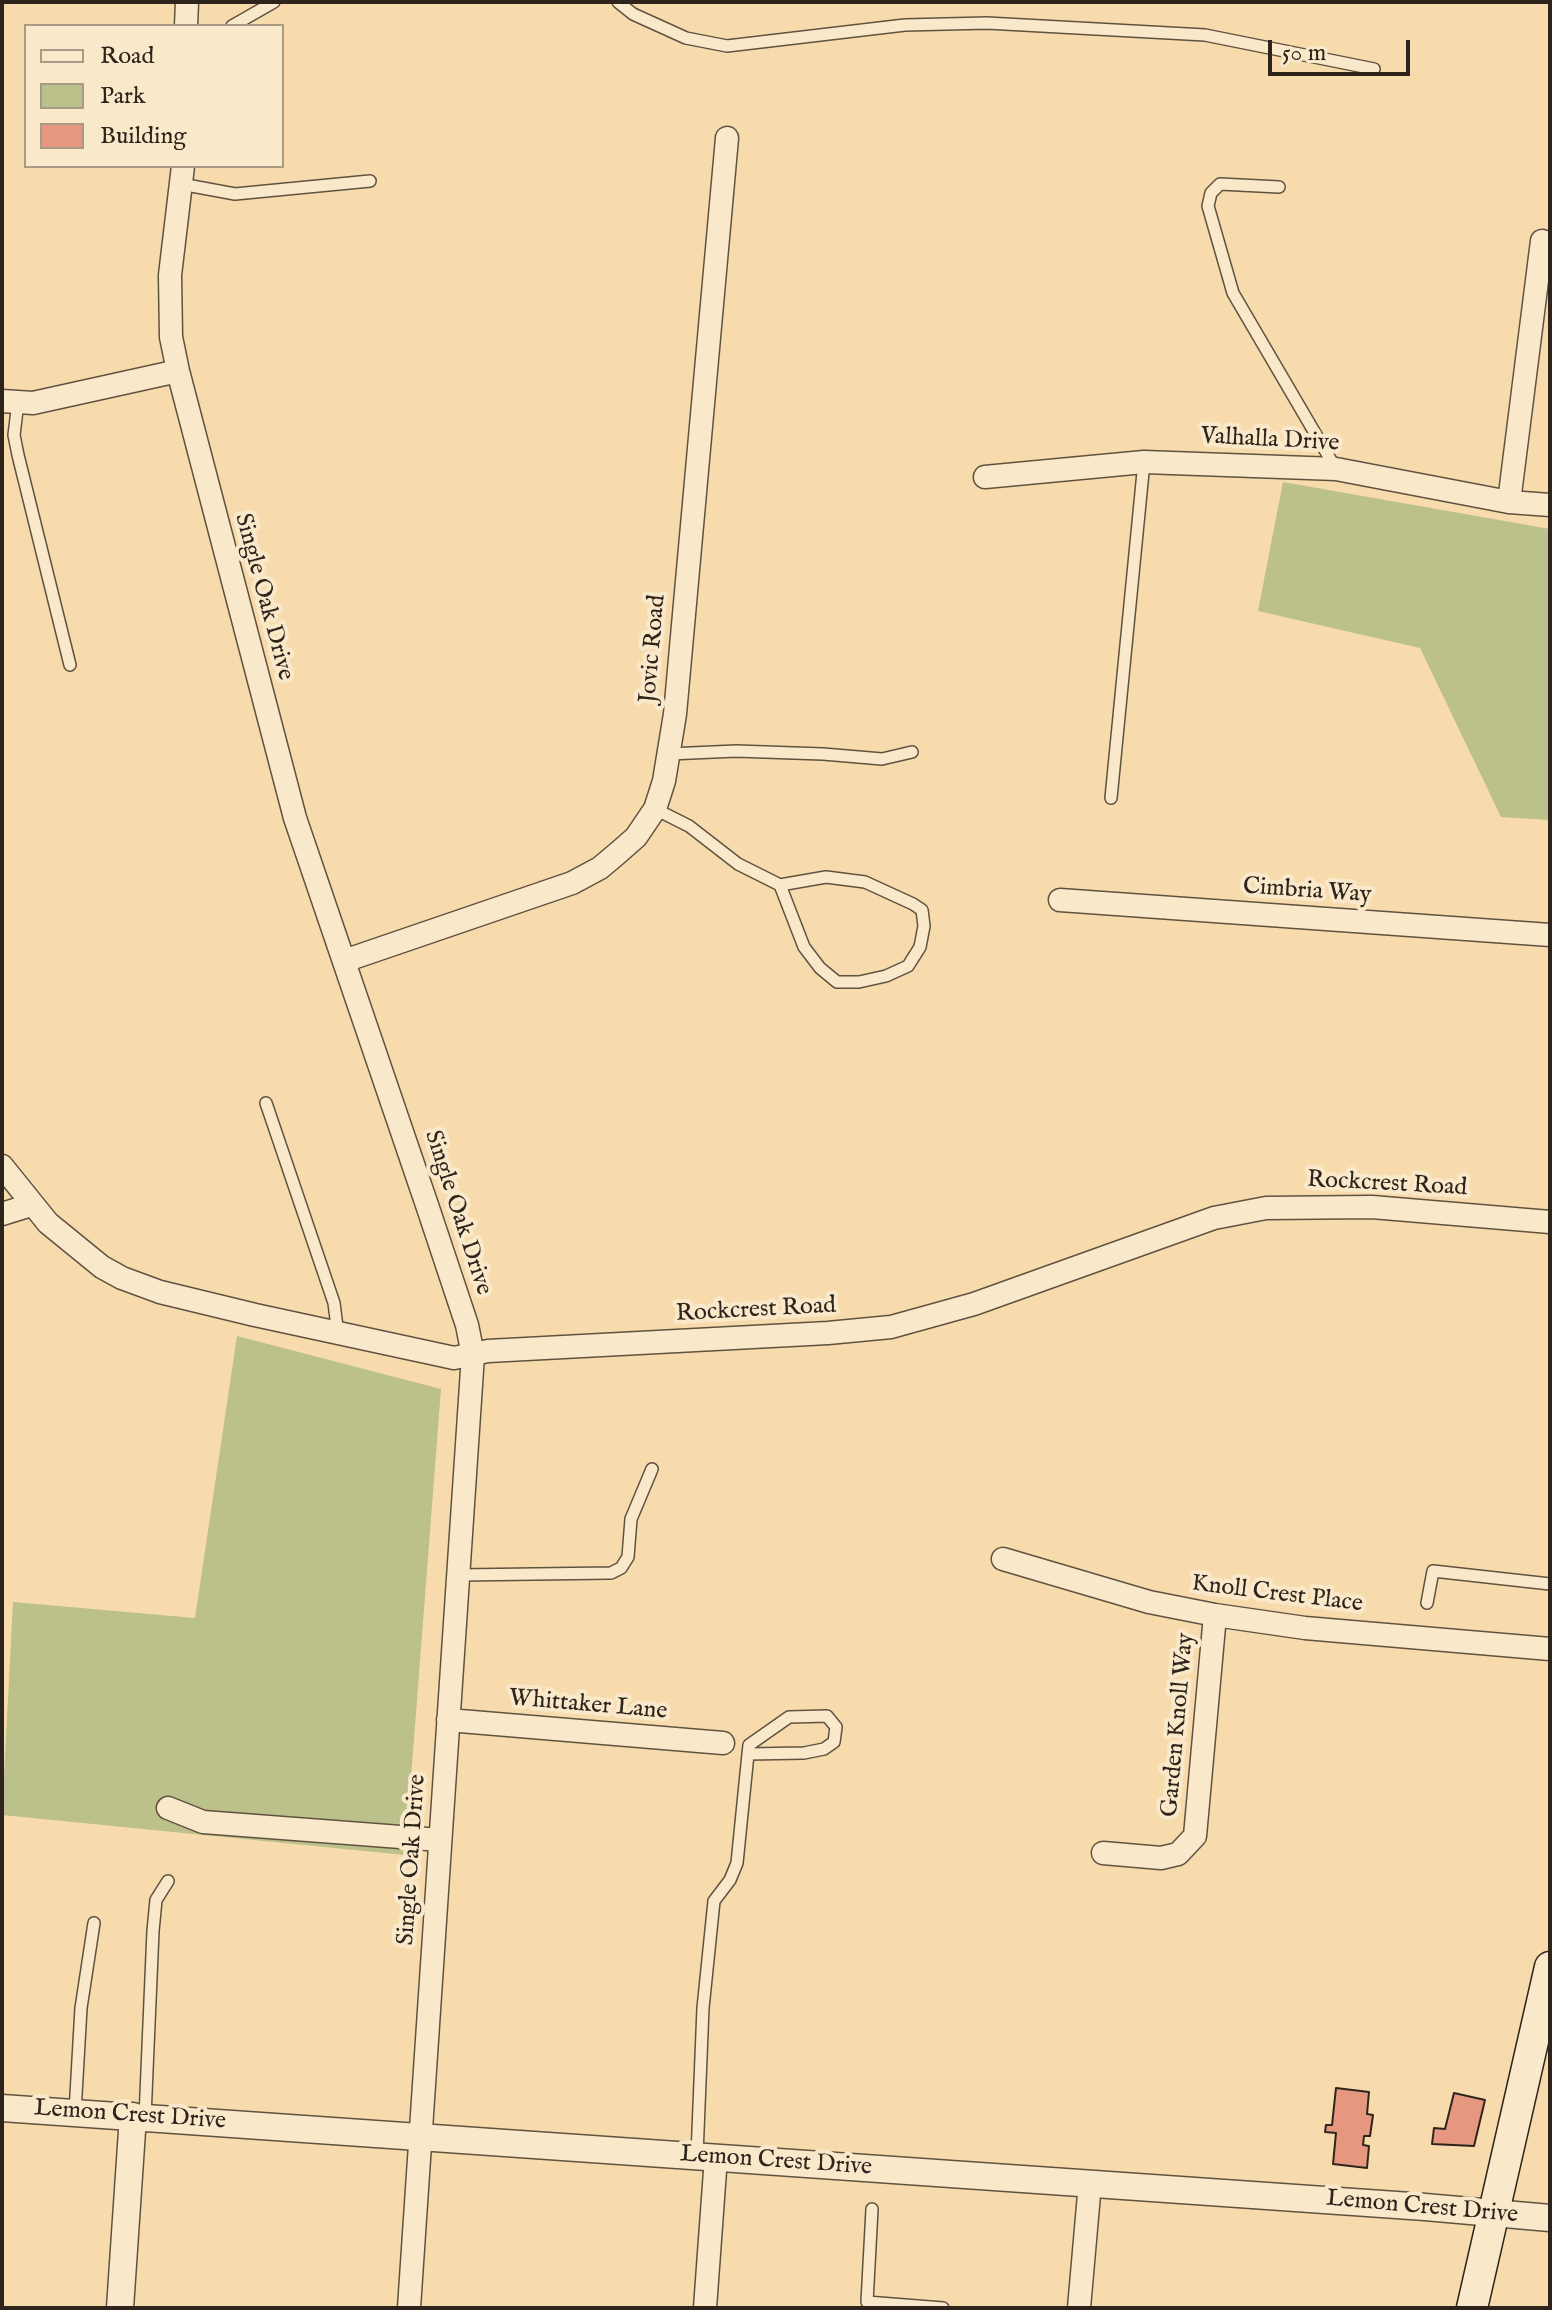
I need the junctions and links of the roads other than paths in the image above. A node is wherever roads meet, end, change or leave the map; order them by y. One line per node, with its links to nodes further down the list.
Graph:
1 (187, 2): 4 (street)
2 (274, 2): 5 (lane)
3 (618, 2): 6 (lane)
4 (186, 24)
5 (236, 24)
6 (1374, 69)
7 (727, 138): 22 (street, Jovic Road)
8 (182, 175): 9 (lane); 13 (street, Single Oak Drive)
9 (370, 181)
10 (1279, 187): 16 (lane)
11 (1542, 241): 12 (street)
12 (1543, 294): 18 (street)
13 (178, 371): 14 (street); 28 (street, Single Oak Drive)
14 (10, 402): 20 (lane)
15 (1144, 462): 16 (street, Valhalla Drive); 17 (street, Valhalla Drive); 23 (lane)
16 (1336, 469): 18 (street, Valhalla Drive)
17 (985, 477)
18 (1509, 502): 19 (street, Valhalla Drive)
19 (1550, 505)
20 (70, 665)
21 (912, 752): 22 (lane)
22 (669, 754): 24 (street, Jovic Road)
23 (1111, 798)
24 (655, 809): 25 (lane); 28 (street, Jovic Road)
25 (780, 885): 25 (lane)
26 (1060, 900): 27 (street, Cimbria Way)
27 (1550, 935)
28 (344, 961): 35 (street, Single Oak Drive)
29 (266, 1103): 34 (lane)
30 (2, 1166): 31 (street, Rockcrest Road)
31 (31, 1205): 32 (street); 34 (street, Rockcrest Road)
32 (2, 1214)
33 (1550, 1222): 35 (street, Rockcrest Road)
34 (338, 1335): 35 (street, Rockcrest Road)
35 (473, 1355): 38 (street, Single Oak Drive)
36 (652, 1469): 38 (lane)
37 (1003, 1559): 41 (street, Knoll Crest Place)
38 (459, 1575): 43 (street, Single Oak Drive)
39 (1550, 1584): 40 (lane)
40 (1427, 1603)
41 (1215, 1615): 42 (street, Knoll Crest Place); 48 (street, Garden Knoll Way)
42 (1550, 1649)
43 (448, 1720): 44 (street, Whittaker Lane); 47 (street, Single Oak Drive)
44 (723, 1743)
45 (748, 1754): 45 (lane); 56 (lane)
46 (168, 1808): 47 (street)
47 (440, 1840): 55 (street, Single Oak Drive)
48 (1103, 1853)
49 (168, 1881): 54 (lane)
50 (94, 1923): 53 (lane)
51 (1550, 1967): 59 (main road)
52 (2, 2108): 53 (street, Lemon Crest Drive)
53 (75, 2112): 54 (street, Lemon Crest Drive)
54 (139, 2116): 55 (street, Lemon Crest Drive); 62 (street)
55 (422, 2136): 56 (street, Lemon Crest Drive); 63 (street, Single Oak Drive)
56 (706, 2156): 57 (street, Lemon Crest Drive); 64 (street)
57 (1090, 2183): 59 (street, Lemon Crest Drive); 66 (street)
58 (872, 2209): 61 (lane)
59 (1494, 2213): 60 (street, Lemon Crest Drive); 67 (main road)
60 (1550, 2218)
61 (884, 2306): 65 (lane)
62 (120, 2308)
63 (409, 2308)
64 (705, 2308)
65 (943, 2308)
66 (1079, 2308)
67 (1472, 2308)

